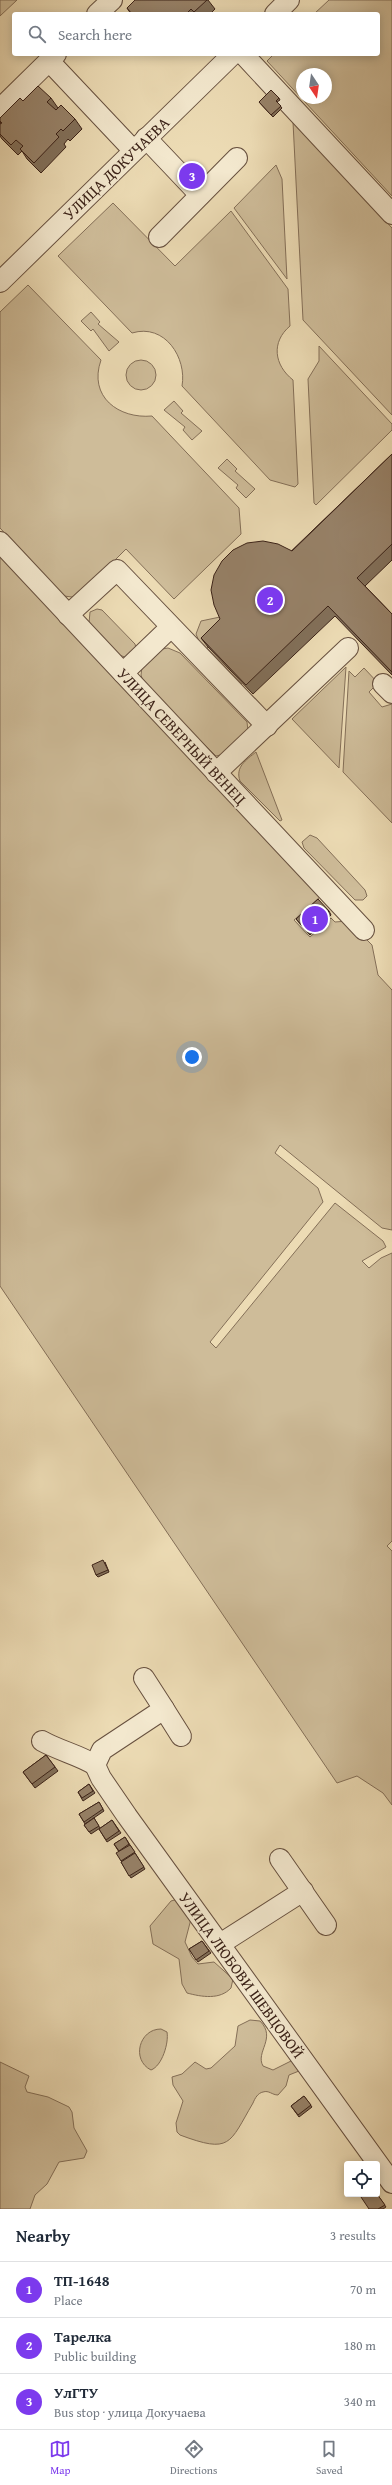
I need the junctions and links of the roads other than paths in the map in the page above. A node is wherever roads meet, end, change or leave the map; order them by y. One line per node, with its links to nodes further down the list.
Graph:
1 (112, 0): 3 (street)
2 (289, 0): 4 (street)
3 (99, 12)
4 (277, 12)
5 (231, 56): 9 (street, УЛИЦА ДОКУЧАЕВА)
6 (245, 56): 12 (street)
7 (53, 58): 8 (street); 9 (street)
8 (0, 109)
9 (140, 144): 11 (street); 14 (street, УЛИЦА ДОКУЧАЕВА)
10 (237, 158): 11 (street)
11 (200, 195): 13 (street)
12 (392, 214)
13 (159, 237)
14 (0, 282)
15 (0, 542): 16 (street, УЛИЦА СЕВЕРНЫЙ ВЕНЕЦ)
16 (68, 615): 17 (street); 19 (street, УЛИЦА СЕВЕРНЫЙ ВЕНЕЦ)
17 (171, 627): 19 (street); 20 (street)
18 (348, 648): 20 (street)
19 (123, 673): 21 (street, УЛИЦА СЕВЕРНЫЙ ВЕНЕЦ)
20 (267, 726): 21 (street)
21 (216, 773): 22 (street, УЛИЦА СЕВЕРНЫЙ ВЕНЕЦ)
22 (364, 930)
23 (144, 1678): 24 (street)
24 (164, 1709): 25 (street); 27 (street)
25 (181, 1736)
26 (42, 1741): 27 (street)
27 (95, 1765): 31 (street, УЛИЦА ЛЮБОВИ ШЕВЦОВОЙ)
28 (280, 1859): 29 (street)
29 (302, 1891): 30 (street); 31 (street)
30 (326, 1925)
31 (220, 1944): 32 (street, УЛИЦА ЛЮБОВИ ШЕВЦОВОЙ)
32 (392, 2183)

